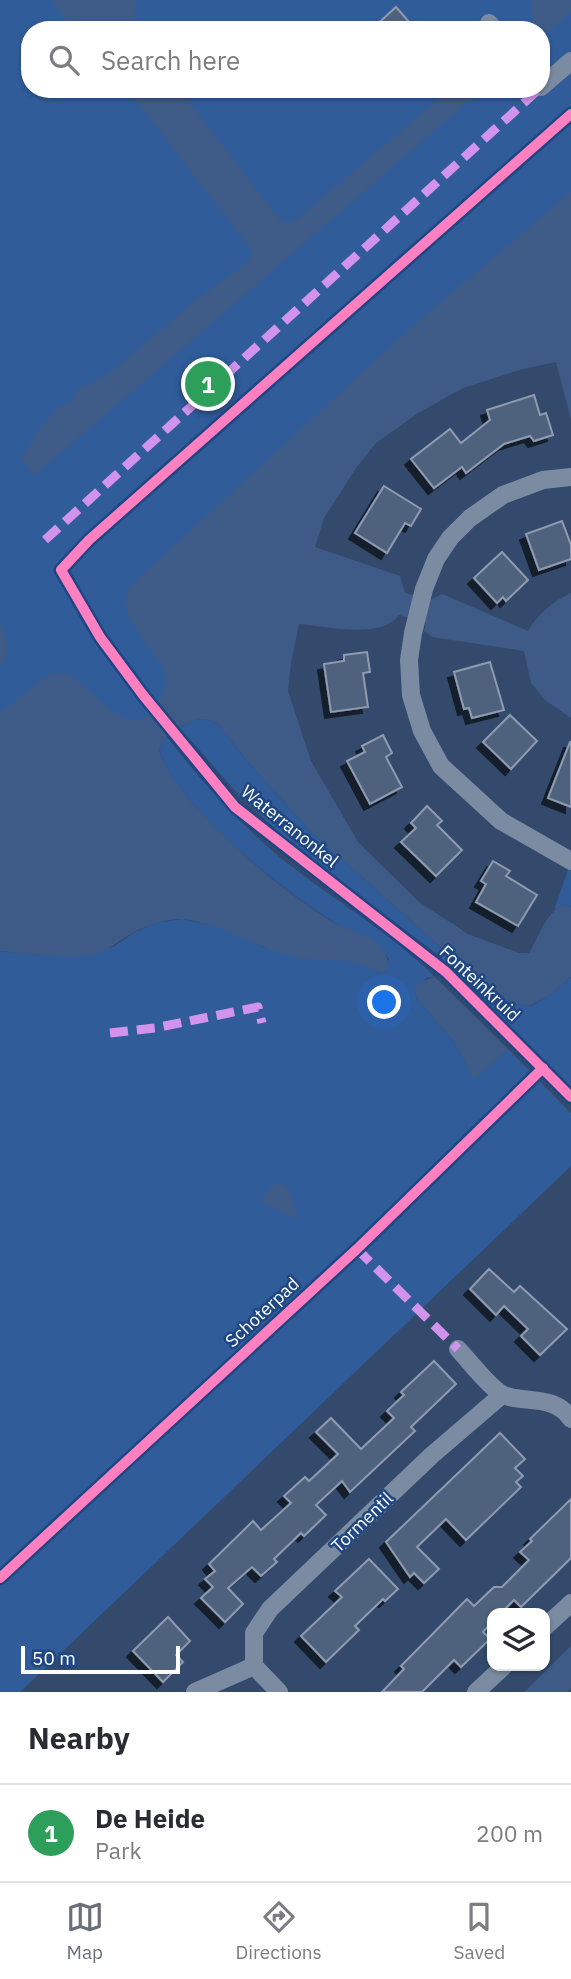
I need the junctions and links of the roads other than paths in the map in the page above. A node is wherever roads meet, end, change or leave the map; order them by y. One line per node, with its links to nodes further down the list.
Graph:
1 (571, 61): 2 (street)
2 (550, 79)
3 (571, 477): 4 (street)
4 (571, 861)
5 (458, 1349): 6 (street)
6 (502, 1395): 7 (street); 10 (street, Tormentil)
7 (571, 1419)
8 (571, 1603): 9 (street)
9 (550, 1622)
10 (254, 1666): 12 (street); 13 (street)
11 (499, 1671): 14 (street)
12 (195, 1692)
13 (279, 1692)
14 (476, 1692)

